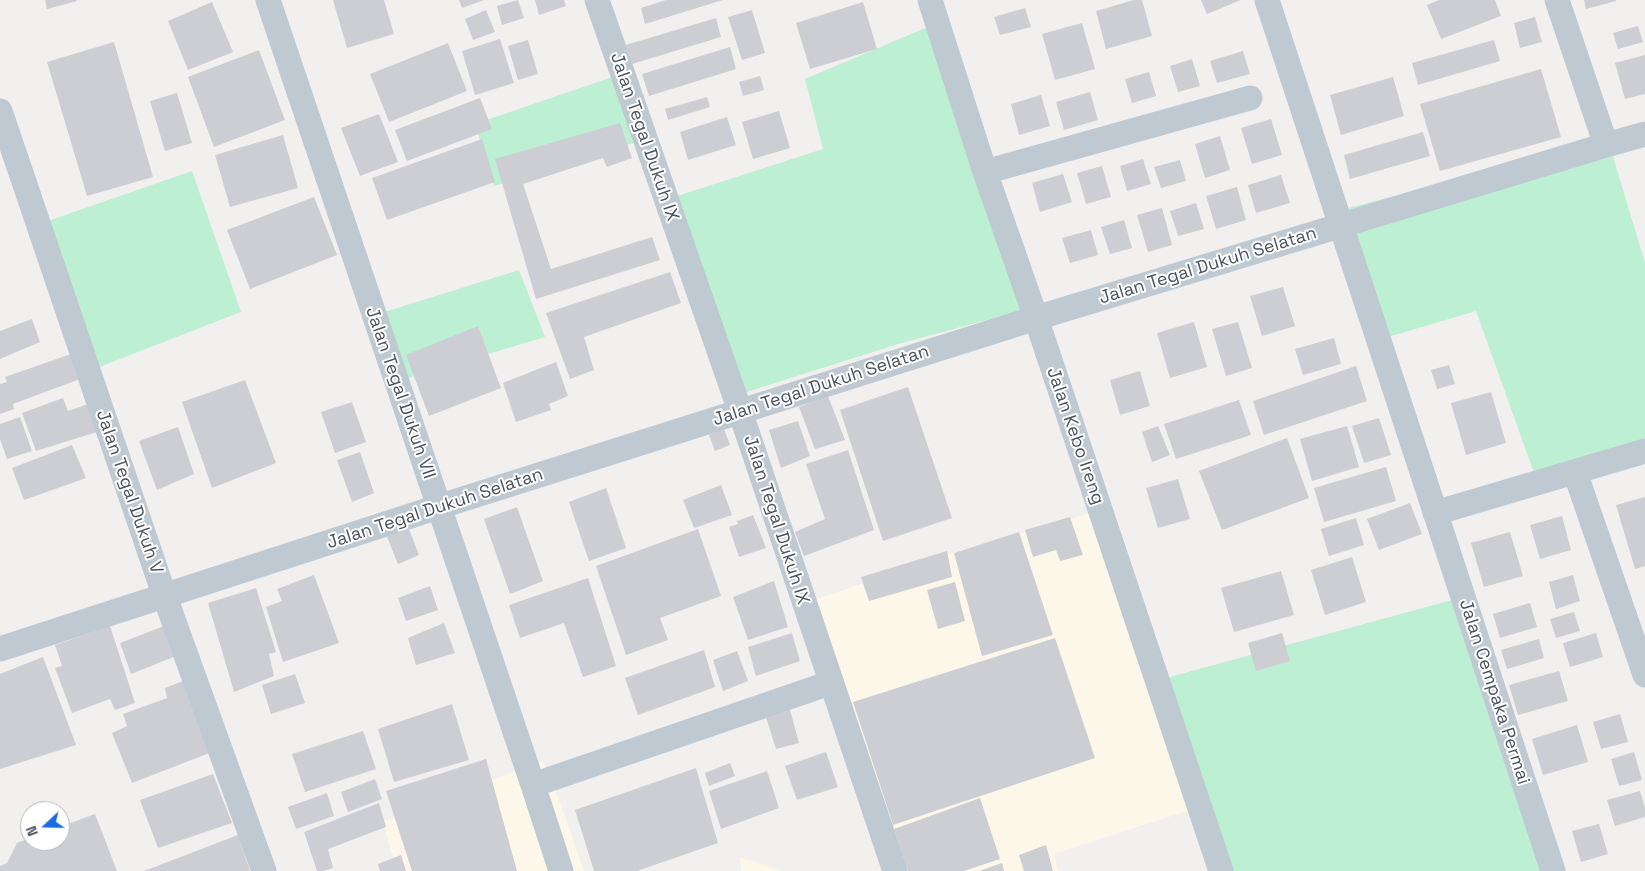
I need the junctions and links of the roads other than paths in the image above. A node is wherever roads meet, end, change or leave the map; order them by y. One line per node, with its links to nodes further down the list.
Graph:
1 (268, 0): 16 (street, Jalan Tegal Dukuh VII)
2 (597, 0): 13 (street, Jalan Tegal Dukuh IX)
3 (930, 0): 10 (street, Jalan Kebo Ireng)
4 (1267, 0): 11 (street, Jalan Cempaka Permai)
5 (1557, 0): 9 (street)
6 (1250, 98): 10 (street)
7 (0, 111): 18 (street, Jalan Tegal Dukuh V)
8 (1645, 134): 9 (street, Jalan Tegal Dukuh Selatan)
9 (1606, 145): 11 (street, Jalan Tegal Dukuh Selatan)
10 (985, 172): 12 (street, Jalan Kebo Ireng)
11 (1342, 226): 12 (street, Jalan Tegal Dukuh Selatan); 17 (street, Jalan Cempaka Permai)
12 (1036, 318): 13 (street, Jalan Tegal Dukuh Selatan); 26 (street, Jalan Kebo Ireng)
13 (740, 412): 16 (street, Jalan Tegal Dukuh Selatan); 21 (street, Jalan Tegal Dukuh IX)
14 (1645, 451): 15 (street)
15 (1575, 472): 17 (street); 20 (street)
16 (438, 507): 18 (street, Jalan Tegal Dukuh Selatan); 22 (street, Jalan Tegal Dukuh VII)
17 (1435, 513): 27 (street, Jalan Cempaka Permai)
18 (165, 597): 19 (street, Jalan Tegal Dukuh Selatan); 23 (street, Jalan Tegal Dukuh V)
19 (0, 649)
20 (1645, 675)
21 (830, 683): 22 (street); 25 (street, Jalan Tegal Dukuh IX)
22 (533, 785): 24 (street, Jalan Tegal Dukuh VII)
23 (264, 871)
24 (561, 871)
25 (895, 871)
26 (1221, 871)
27 (1553, 871)

